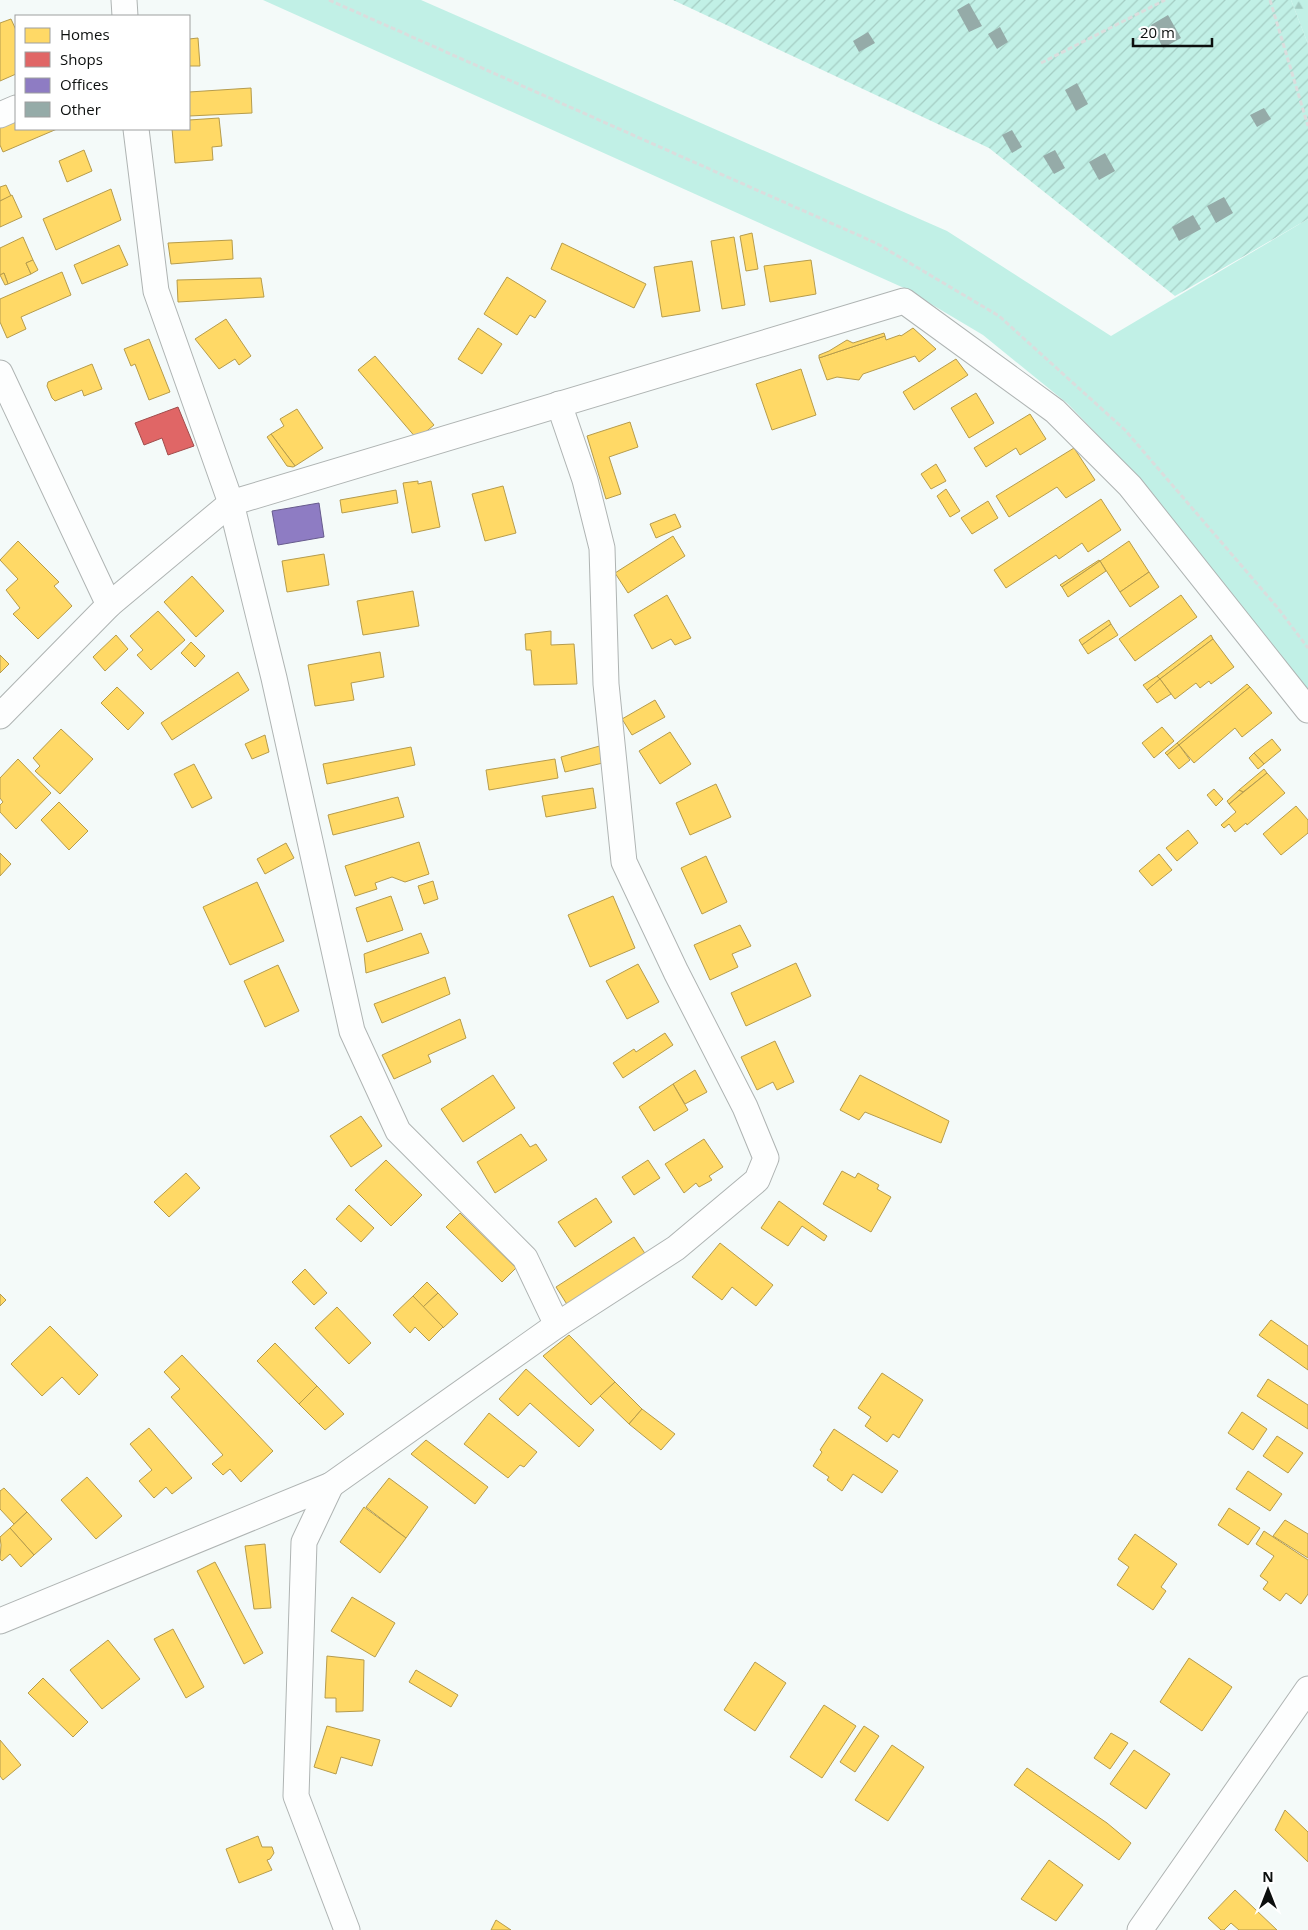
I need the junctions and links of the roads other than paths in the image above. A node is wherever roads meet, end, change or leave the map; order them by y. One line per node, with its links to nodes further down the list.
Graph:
1 (124, 0): 2 (street)
2 (125, 15)
3 (15, 108): 4 (street)
4 (0, 115)
5 (136, 130): 8 (street)
6 (0, 373): 9 (street)
7 (559, 404): 8 (street); 10 (street); 12 (street)
8 (231, 503): 9 (street); 12 (street)
9 (109, 605): 11 (street)
10 (1308, 710)
11 (0, 716)
12 (557, 1325): 13 (street)
13 (330, 1485): 14 (street); 16 (street)
14 (0, 1621)
15 (1308, 1689): 17 (street)
16 (347, 1930)
17 (1140, 1930)

